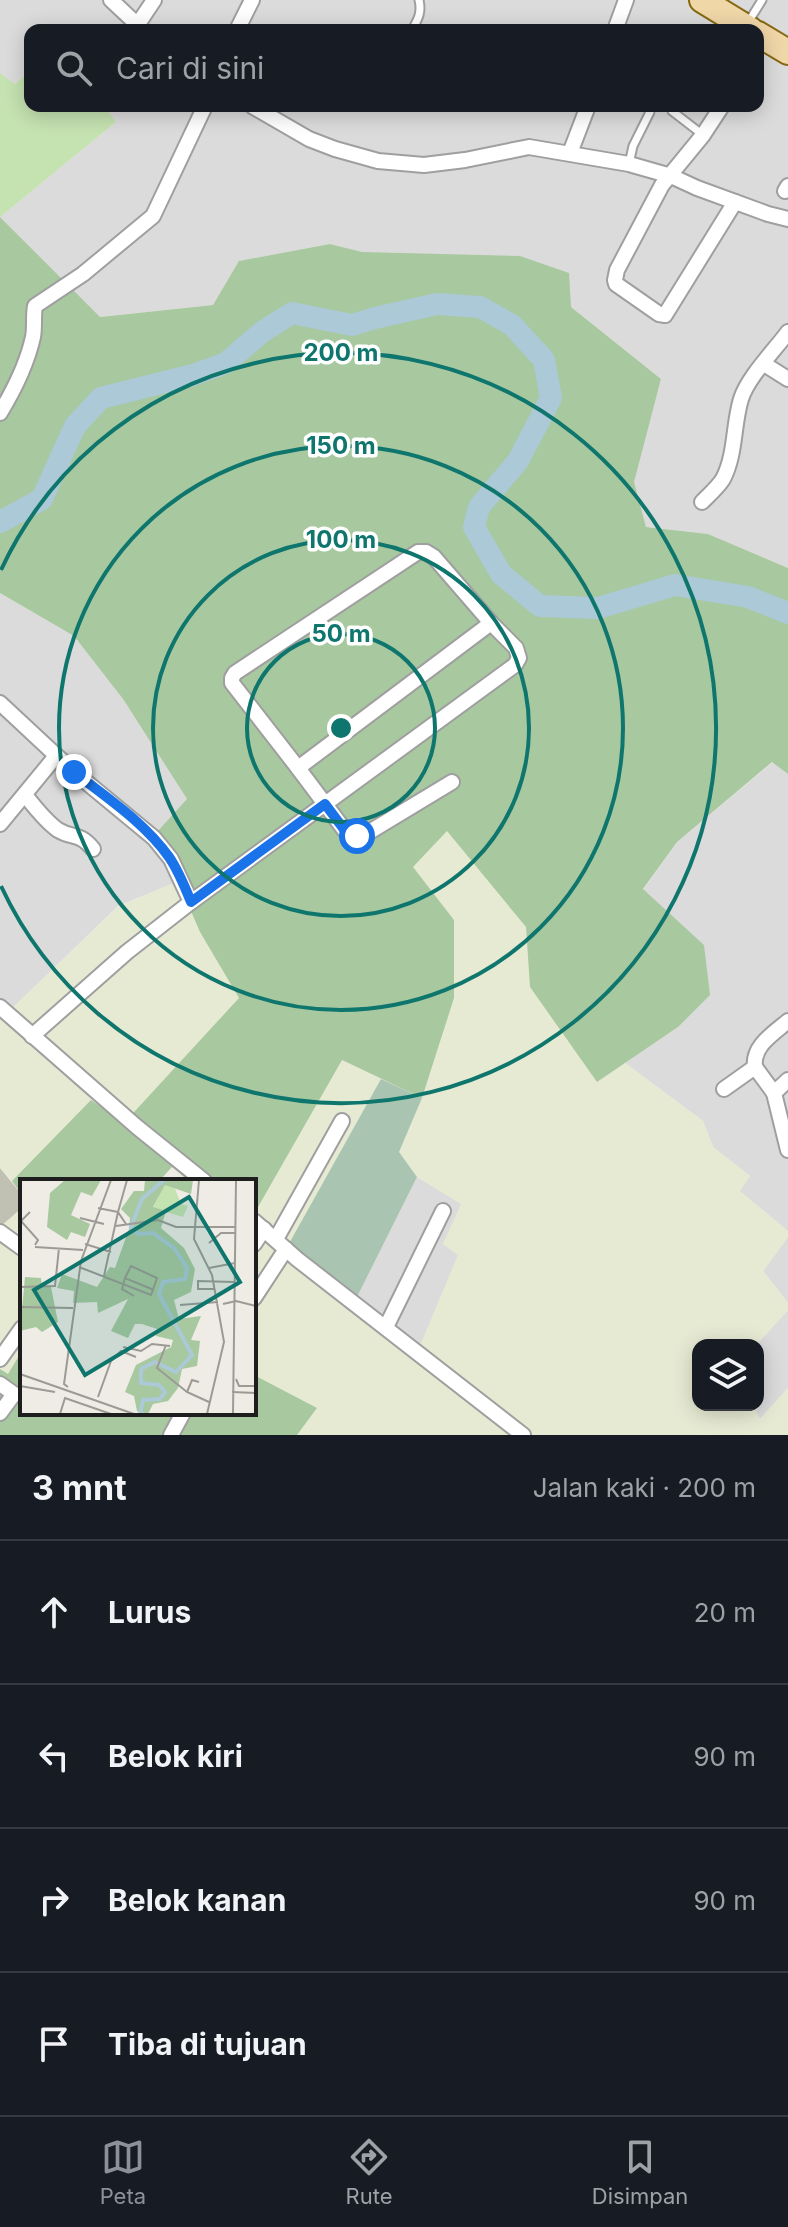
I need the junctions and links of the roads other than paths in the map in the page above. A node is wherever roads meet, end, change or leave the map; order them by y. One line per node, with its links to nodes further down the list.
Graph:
1 (111, 0): 8 (street)
2 (154, 0): 9 (street)
3 (252, 0): 10 (street)
4 (419, 0): 11 (lane)
5 (626, 0): 12 (street)
6 (702, 0): 13 (main road)
7 (762, 0): 14 (lane)
8 (137, 24)
9 (142, 24)
10 (240, 24)
11 (415, 24)
12 (617, 24)
13 (738, 24)
14 (758, 24)
15 (764, 40): 16 (main road)
16 (788, 52)
17 (202, 112): 32 (street)
18 (262, 112): 24 (street)
19 (586, 112): 24 (street)
20 (650, 112): 25 (lane)
21 (673, 112): 23 (lane)
22 (718, 112): 23 (street)
23 (703, 135): 26 (street)
24 (570, 153): 25 (street)
25 (629, 164): 26 (street)
26 (671, 176): 27 (street); 27 (street)
27 (735, 202): 28 (street)
28 (788, 219)
29 (788, 332): 30 (street)
30 (764, 364): 31 (street); 33 (street)
31 (788, 379)
32 (0, 413)
33 (702, 502)
34 (491, 623): 37 (street); 37 (street); 40 (street)
35 (0, 703): 36 (street)
36 (56, 756): 39 (street); 43 (street)
37 (298, 768): 40 (street)
38 (452, 782): 40 (street)
39 (25, 795): 41 (street); 42 (street)
40 (325, 804): 43 (street)
41 (0, 824)
42 (93, 849)
43 (191, 902): 46 (street)
44 (0, 1007): 46 (street)
45 (788, 1021): 47 (street)
46 (32, 1036): 53 (street)
47 (755, 1067): 49 (street); 50 (street)
48 (788, 1080): 50 (street)
49 (724, 1089)
50 (774, 1093): 52 (street)
51 (342, 1121): 57 (street)
52 (788, 1150)
53 (199, 1179)
54 (443, 1211): 60 (street)
55 (259, 1225): 57 (street)
56 (0, 1232): 58 (street)
57 (281, 1244): 59 (street); 60 (street)
58 (20, 1247)
59 (256, 1294)
60 (386, 1327): 67 (street)
61 (20, 1331): 62 (street)
62 (0, 1359)
63 (0, 1384): 64 (street)
64 (0, 1413)
65 (182, 1415): 66 (street)
66 (171, 1435)
67 (523, 1435)

